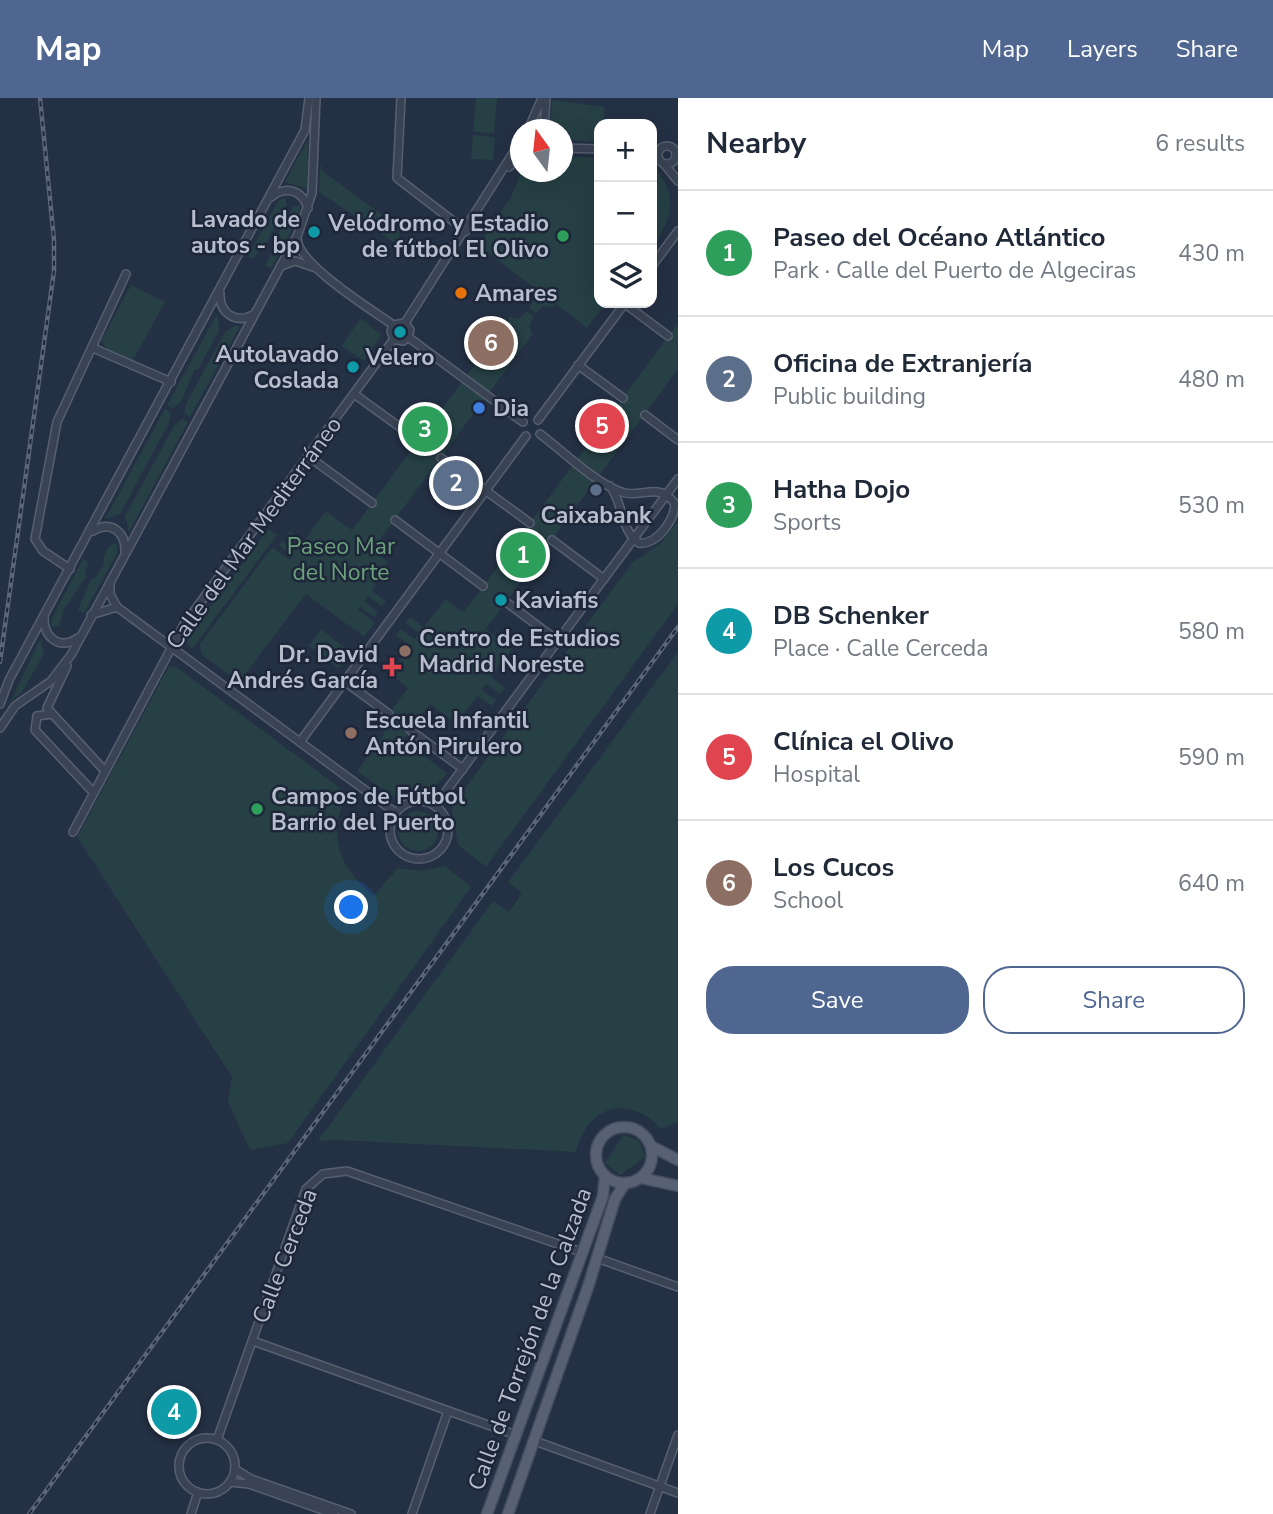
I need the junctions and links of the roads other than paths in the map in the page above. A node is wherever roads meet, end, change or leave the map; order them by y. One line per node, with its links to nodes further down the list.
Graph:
1 (309, 98): 17 (street)
2 (316, 98): 18 (street)
3 (401, 98): 19 (street)
4 (544, 98): 5 (street); 6 (street)
5 (534, 119)
6 (543, 119)
7 (678, 141): 10 (street)
8 (573, 148): 9 (street)
9 (594, 149)
10 (659, 149): 11 (street); 13 (street)
11 (677, 154): 13 (street)
12 (510, 160): 15 (street)
13 (658, 161): 16 (street)
14 (510, 167): 15 (street)
15 (502, 175): 19 (street)
16 (677, 177)
17 (271, 197): 18 (street); 28 (street)
18 (308, 213): 21 (street)
19 (466, 231): 32 (street)
20 (678, 231): 22 (street)
21 (298, 234): 25 (street); 26 (street)
22 (670, 241): 23 (street); 24 (street)
23 (678, 246)
24 (657, 259)
25 (281, 267): 26 (street); 31 (street)
26 (316, 268): 33 (street)
27 (126, 274): 37 (street)
28 (220, 292): 31 (street); 39 (street)
29 (620, 308): 38 (street)
30 (631, 308): 34 (street)
31 (254, 314): 63 (street)
32 (405, 323): 33 (street); 35 (street)
33 (393, 325): 36 (street)
34 (668, 336)
35 (408, 337): 36 (street); 44 (street)
36 (394, 339): 40 (street, Calle del Mar Mediterráneo)
37 (93, 348): 39 (street); 65 (street)
38 (578, 365): 41 (street); 43 (street)
39 (171, 382): 60 (street)
40 (354, 394): 48 (street); 49 (street, Calle del Mar Mediterráneo)
41 (623, 398)
42 (645, 415): 47 (street)
43 (538, 420): 44 (street); 45 (street)
44 (523, 422): 46 (street)
45 (540, 434): 46 (street); 52 (street)
46 (526, 436): 53 (street)
47 (678, 440)
48 (419, 442)
49 (308, 456): 56 (street); 75 (street, Calle del Mar Mediterráneo)
50 (441, 458): 53 (street)
51 (678, 479): 55 (street)
52 (610, 486): 54 (street); 57 (street)
53 (485, 491): 59 (street); 64 (street)
54 (637, 492): 55 (street); 57 (street)
55 (666, 495): 62 (street); 62 (street)
56 (372, 503)
57 (623, 512): 62 (street)
58 (395, 520): 64 (street)
59 (530, 523)
60 (90, 533): 63 (street); 65 (street)
61 (552, 540): 66 (street)
62 (633, 540): 66 (street)
63 (125, 553): 67 (street)
64 (439, 553): 68 (street); 77 (street)
65 (70, 569): 72 (street)
66 (604, 579): 74 (street)
67 (110, 581): 70 (street); 71 (street)
68 (483, 586)
69 (506, 602): 74 (street)
70 (117, 607): 71 (street); 75 (street)
71 (91, 615): 73 (street)
72 (44, 616): 73 (street); 78 (street)
73 (80, 637): 76 (street)
74 (558, 641): 84 (street)
75 (170, 646): 83 (street); 85 (street, Calle del Mar Mediterráneo)
76 (71, 655): 80 (street); 81 (street)
77 (344, 681): 79 (street); 83 (street)
78 (0, 704)
79 (389, 714)
80 (52, 715): 85 (street); 86 (street)
81 (0, 728)
82 (410, 730): 84 (street)
83 (300, 742): 88 (street)
84 (463, 769): 87 (street)
85 (104, 770): 86 (street, Calle del Mar Mediterráneo)
86 (93, 792): 89 (street, Calle del Mar Mediterráneo)
87 (435, 806): 88 (street); 88 (street)
88 (396, 813)
89 (73, 832)
90 (651, 1146): 91 (main road); 92 (main road); 93 (main road)
91 (678, 1160)
92 (605, 1176): 94 (main road); 96 (main road, Calle de Torrejón de la Calzada)
93 (641, 1178): 94 (main road); 95 (main road)
94 (625, 1183): 97 (main road, Calle de Torrejón de la Calzada)
95 (678, 1186)
96 (581, 1252): 99 (street, Calle Cerceda); 101 (main road, Calle de Torrejón de la Calzada)
97 (597, 1258): 98 (street); 104 (main road, Calle de Torrejón de la Calzada)
98 (678, 1287)
99 (253, 1341): 100 (street); 103 (street, Calle Cerceda)
100 (448, 1411): 101 (street); 113 (street)
101 (516, 1435): 114 (main road, Calle de Torrejón de la Calzada)
102 (678, 1435): 107 (street)
103 (217, 1440): 105 (street); 108 (street)
104 (535, 1441): 107 (street); 115 (main road, Calle de Torrejón de la Calzada)
105 (235, 1469): 106 (street); 112 (street)
106 (230, 1482): 108 (street); 111 (street)
107 (659, 1486): 109 (street); 116 (street)
108 (198, 1492): 110 (street)
109 (678, 1493)
110 (191, 1514)
111 (334, 1514)
112 (351, 1514)
113 (412, 1514)
114 (487, 1514)
115 (508, 1514)
116 (650, 1514)

